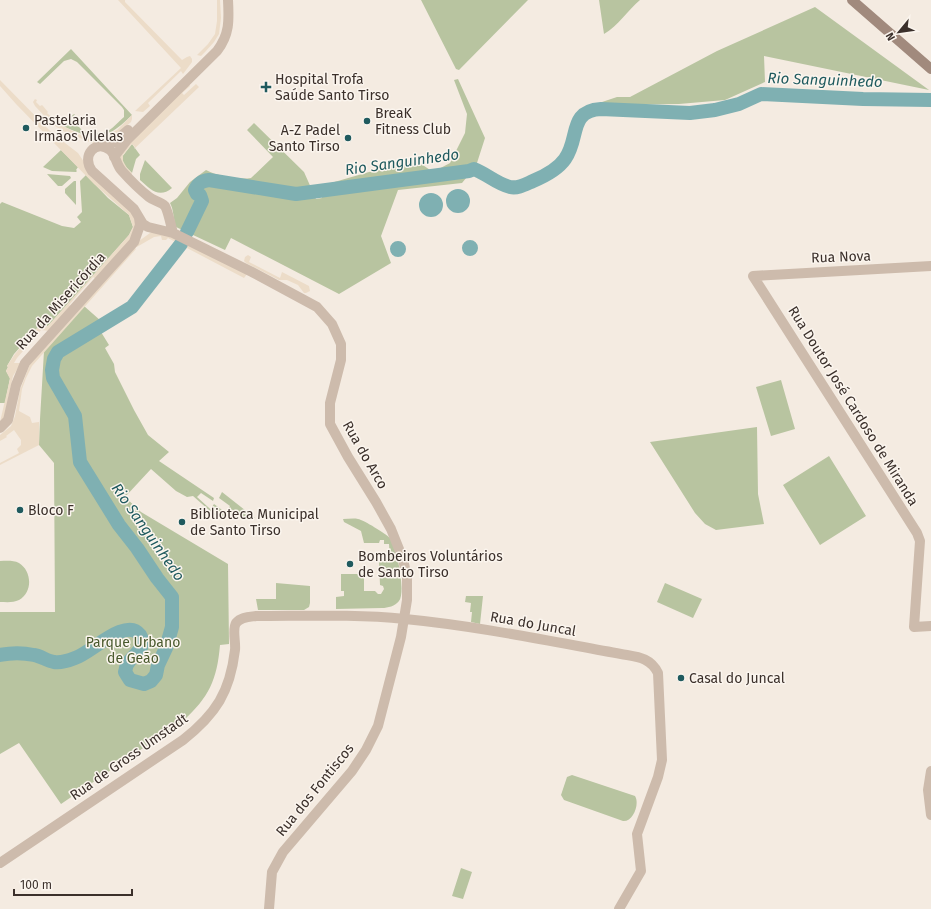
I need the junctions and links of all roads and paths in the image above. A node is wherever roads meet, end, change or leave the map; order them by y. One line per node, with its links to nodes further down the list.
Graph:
1 (222, 0): 5 (street)
2 (228, 0): 6 (street)
3 (852, 0): 4 (main road)
4 (931, 69)
5 (104, 147): 6 (street); 8 (street)
6 (114, 157): 7 (street)
7 (168, 215): 9 (street); 10 (street)
8 (139, 218): 9 (street); 11 (street, Rua da Misericórdia)
9 (156, 229): 10 (street); 11 (street)
10 (173, 233): 15 (street, Rua do Arco)
11 (134, 242): 14 (street, Rua da Misericórdia)
12 (931, 266): 13 (street, Rua Nova)
13 (753, 276): 16 (street, Rua Doutor José Cardoso de Miranda)
14 (0, 428)
15 (404, 619): 19 (street, Rua de Gross Umstadt); 20 (street, Rua dos Fontiscos); 21 (street, Rua do Juncal)
16 (931, 626)
17 (931, 772): 18 (street)
18 (931, 815)
19 (0, 863)
20 (269, 909)
21 (619, 909)

